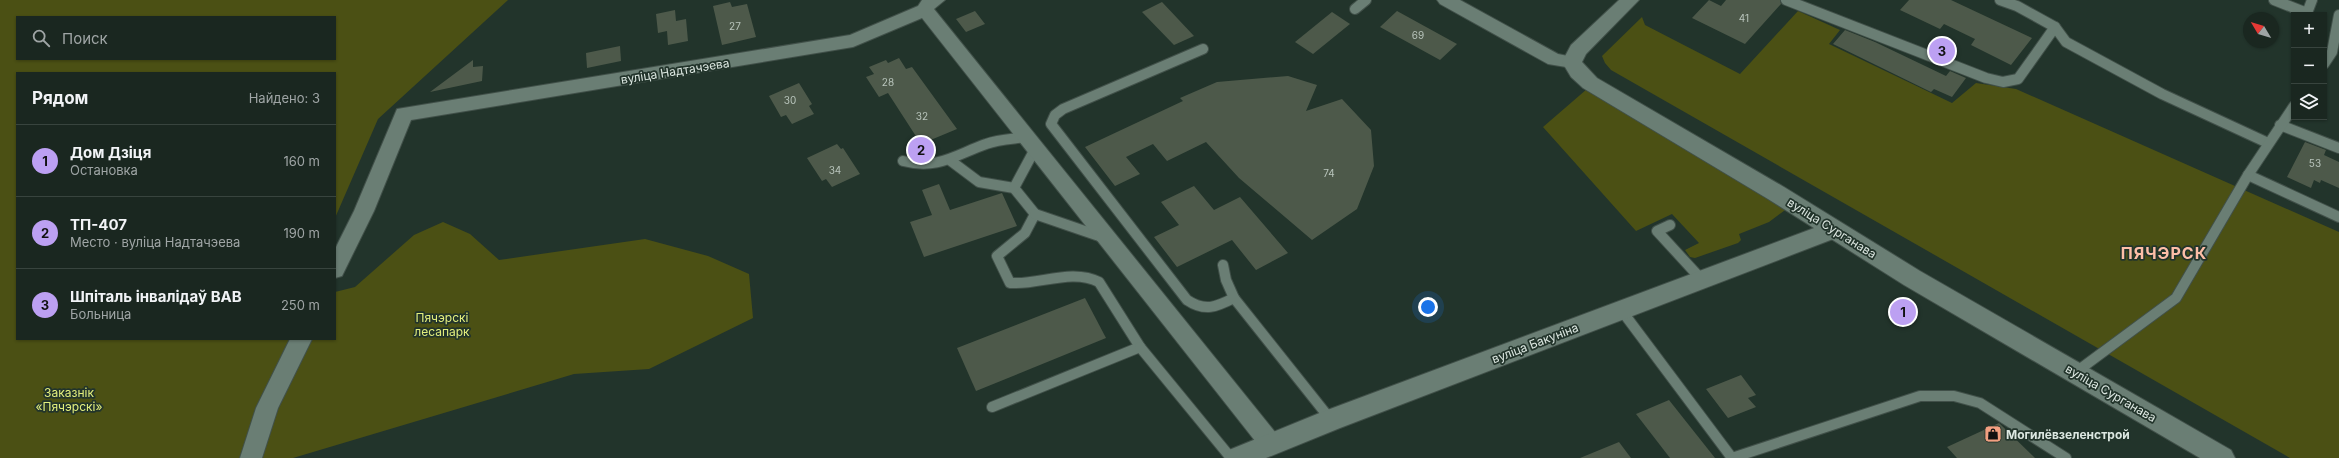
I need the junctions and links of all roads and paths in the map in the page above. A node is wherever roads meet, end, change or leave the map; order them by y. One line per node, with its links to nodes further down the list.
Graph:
1 (1366, 0): 9 (lane)
2 (1446, 0): 14 (street)
3 (1630, 0): 14 (main road)
4 (1789, 0): 11 (lane)
5 (2000, 0): 11 (lane)
6 (2274, 0): 7 (lane)
7 (2312, 0)
8 (930, 5): 17 (street); 30 (street, вуліца Надтачэева)
9 (1355, 9)
10 (2339, 15): 13 (lane)
11 (2055, 27): 18 (lane)
12 (1203, 49): 32 (lane)
13 (2327, 60)
14 (1572, 62): 27 (main road, вуліца Сурганава)
15 (2291, 110): 16 (lane)
16 (2280, 125): 18 (lane); 19 (lane)
17 (1030, 143): 21 (lane); 23 (lane); 28 (street)
18 (2268, 143): 22 (lane)
19 (2339, 148)
20 (903, 161): 21 (lane)
21 (951, 161): 23 (lane)
22 (2248, 175): 25 (lane); 36 (lane)
23 (1014, 188): 24 (lane)
24 (1035, 214): 28 (lane); 35 (lane)
25 (2339, 217)
26 (1670, 226): 31 (lane)
27 (1833, 230): 31 (main road, вуліца Бакуніна); 36 (main road, вуліца Сурганава)
28 (1108, 239): 39 (street)
29 (1223, 265): 32 (lane)
30 (336, 268)
31 (1702, 280): 33 (main road, вуліца Бакуніна)
32 (1234, 298): 38 (lane)
33 (1622, 311): 38 (main road, вуліца Бакуніна); 43 (lane)
34 (301, 340): 40 (street)
35 (1140, 347): 37 (lane); 41 (lane)
36 (2076, 372): 45 (main road, вуліца Сурганава)
37 (992, 407)
38 (1331, 420): 39 (main road, вуліца Бакуніна)
39 (1271, 444): 42 (main road, вуліца Бакуніна)
40 (251, 458)
41 (1231, 458)
42 (1238, 458)
43 (1732, 458): 44 (lane)
44 (2066, 458)
45 (2222, 458)

